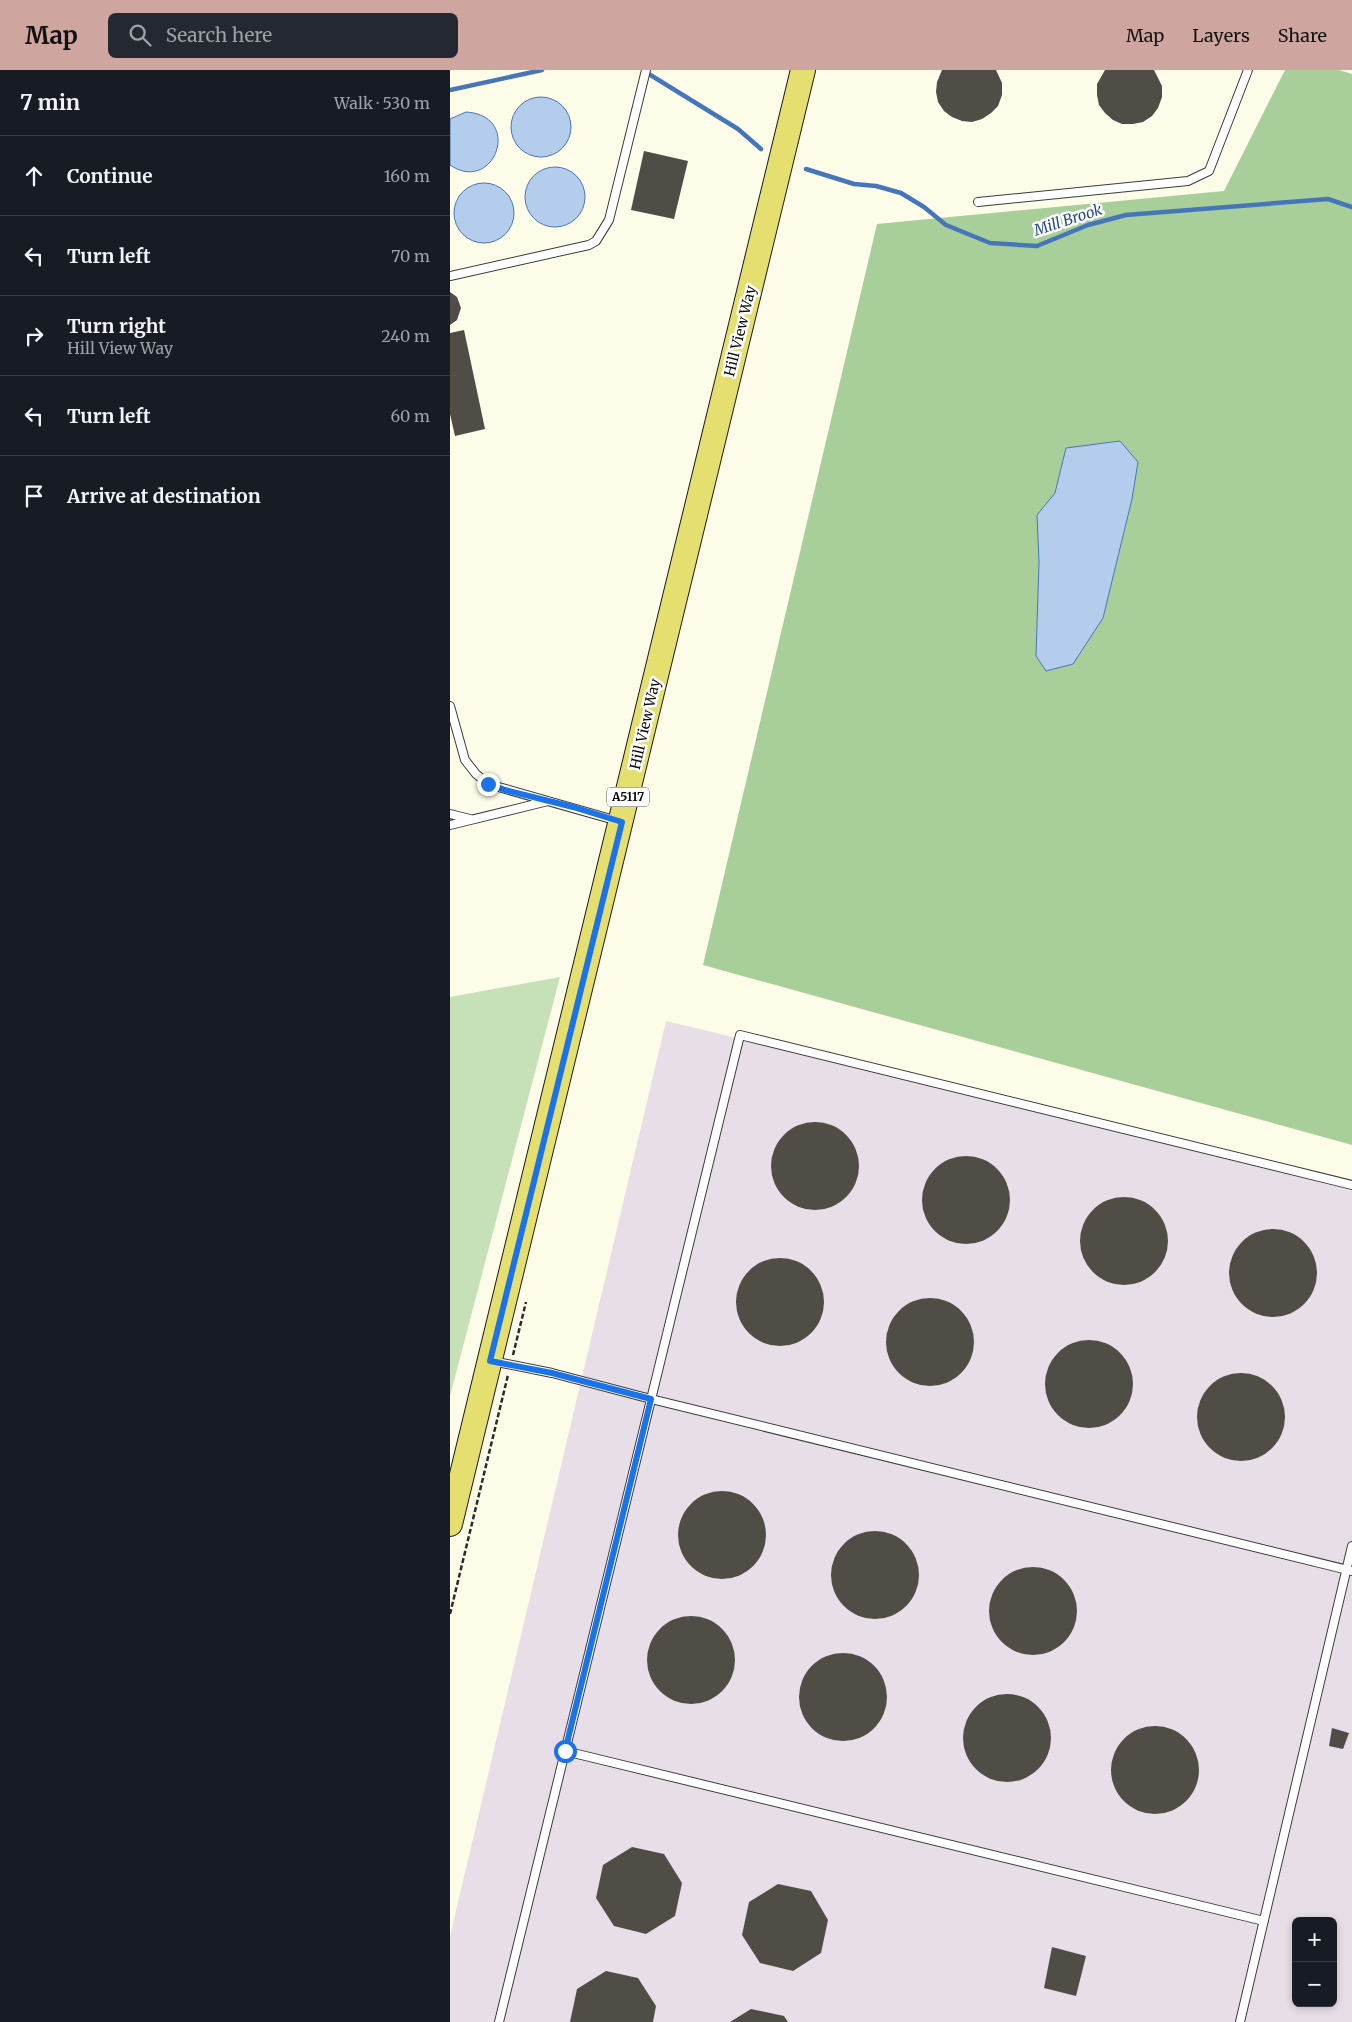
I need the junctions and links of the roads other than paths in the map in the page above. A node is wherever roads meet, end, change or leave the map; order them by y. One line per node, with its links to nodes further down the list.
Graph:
1 (646, 70): 5 (lane)
2 (804, 70): 10 (main road, Hill View Way / A5117)
3 (1248, 70): 4 (lane)
4 (978, 202)
5 (450, 276)
6 (450, 706): 7 (lane)
7 (550, 801): 9 (lane); 10 (lane)
8 (450, 814): 9 (lane)
9 (474, 819): 11 (lane)
10 (622, 822): 13 (main road, Hill View Way / A5117)
11 (450, 825)
12 (1352, 1185): 14 (lane)
13 (490, 1361): 14 (lane); 15 (main road, Hill View Way / A5117)
14 (651, 1399): 17 (lane); 18 (lane)
15 (450, 1524)
16 (1352, 1546): 17 (lane)
17 (1349, 1570): 19 (lane)
18 (565, 1751): 19 (lane); 20 (lane)
19 (1264, 1921): 21 (lane)
20 (499, 2022)
21 (1240, 2022)

